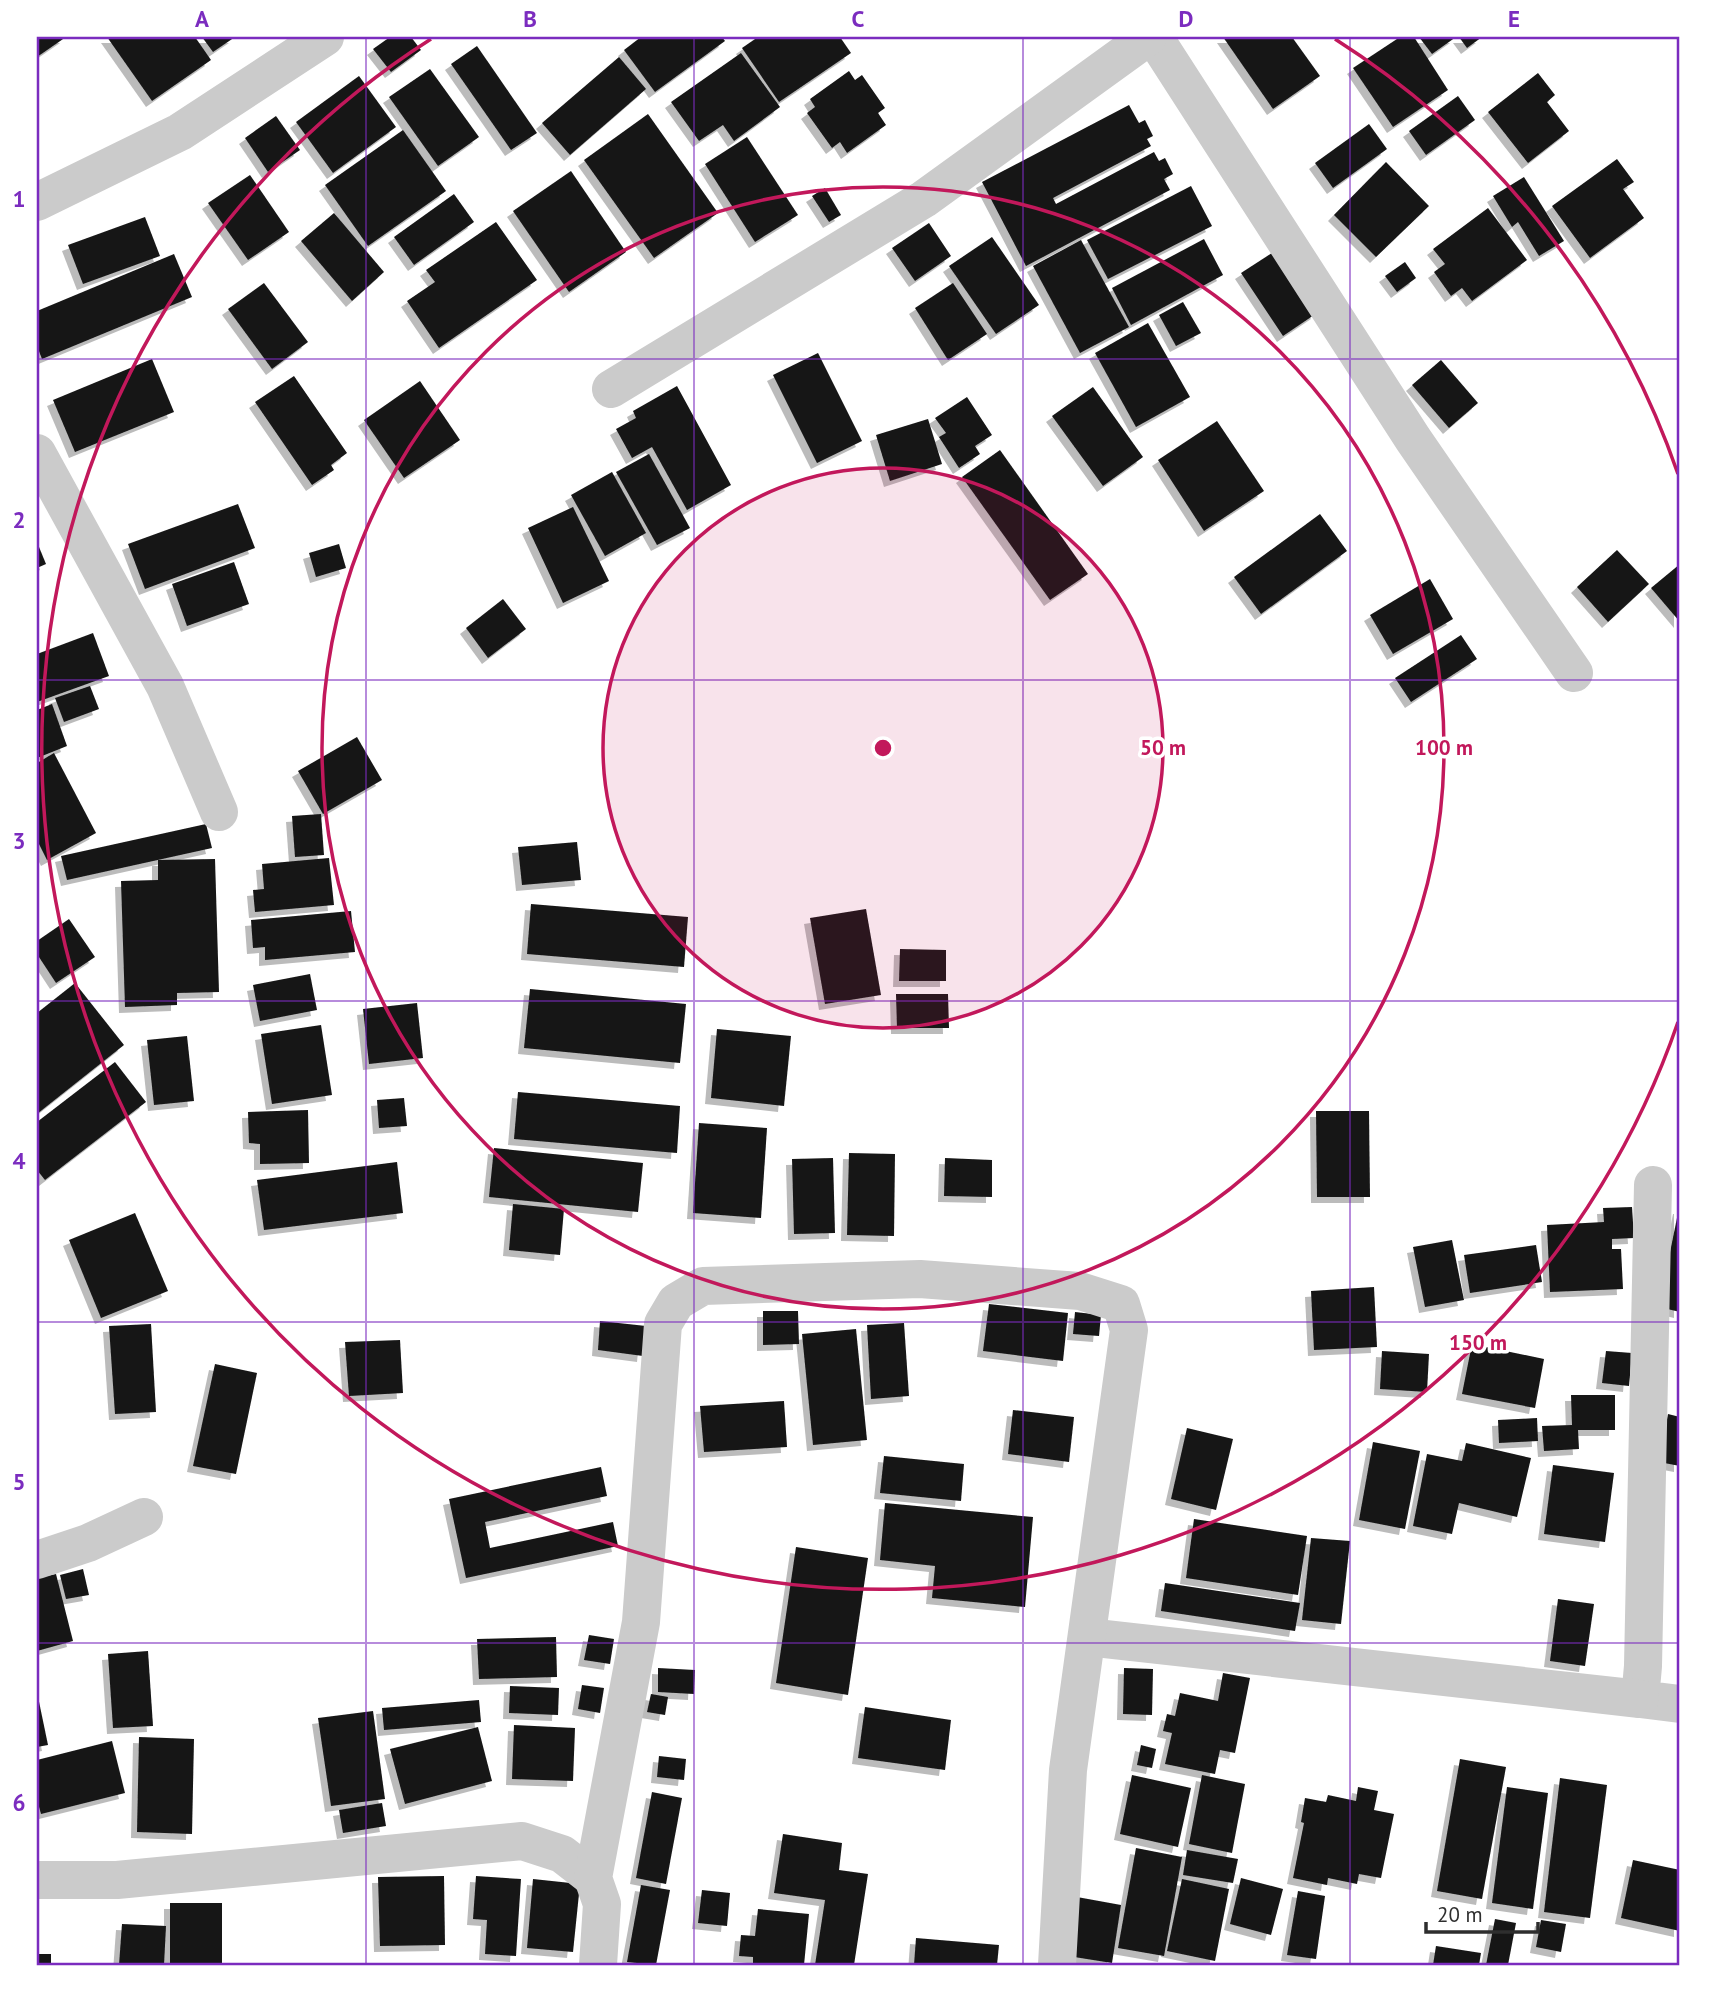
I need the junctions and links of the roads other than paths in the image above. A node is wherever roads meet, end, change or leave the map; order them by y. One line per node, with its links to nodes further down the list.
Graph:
1 (325, 37): 4 (street)
2 (1148, 37): 5 (street)
3 (1154, 37): 7 (street)
4 (37, 205)
5 (611, 390)
6 (37, 453): 8 (street)
7 (1574, 673)
8 (219, 812)
9 (1653, 1185): 13 (street)
10 (144, 1517): 11 (street)
11 (37, 1560)
12 (1087, 1637): 13 (street); 15 (street); 18 (street)
13 (1640, 1699): 14 (street)
14 (1680, 1704)
15 (593, 1878): 16 (street); 17 (street)
16 (37, 1880)
17 (598, 1965)
18 (1057, 1965)

